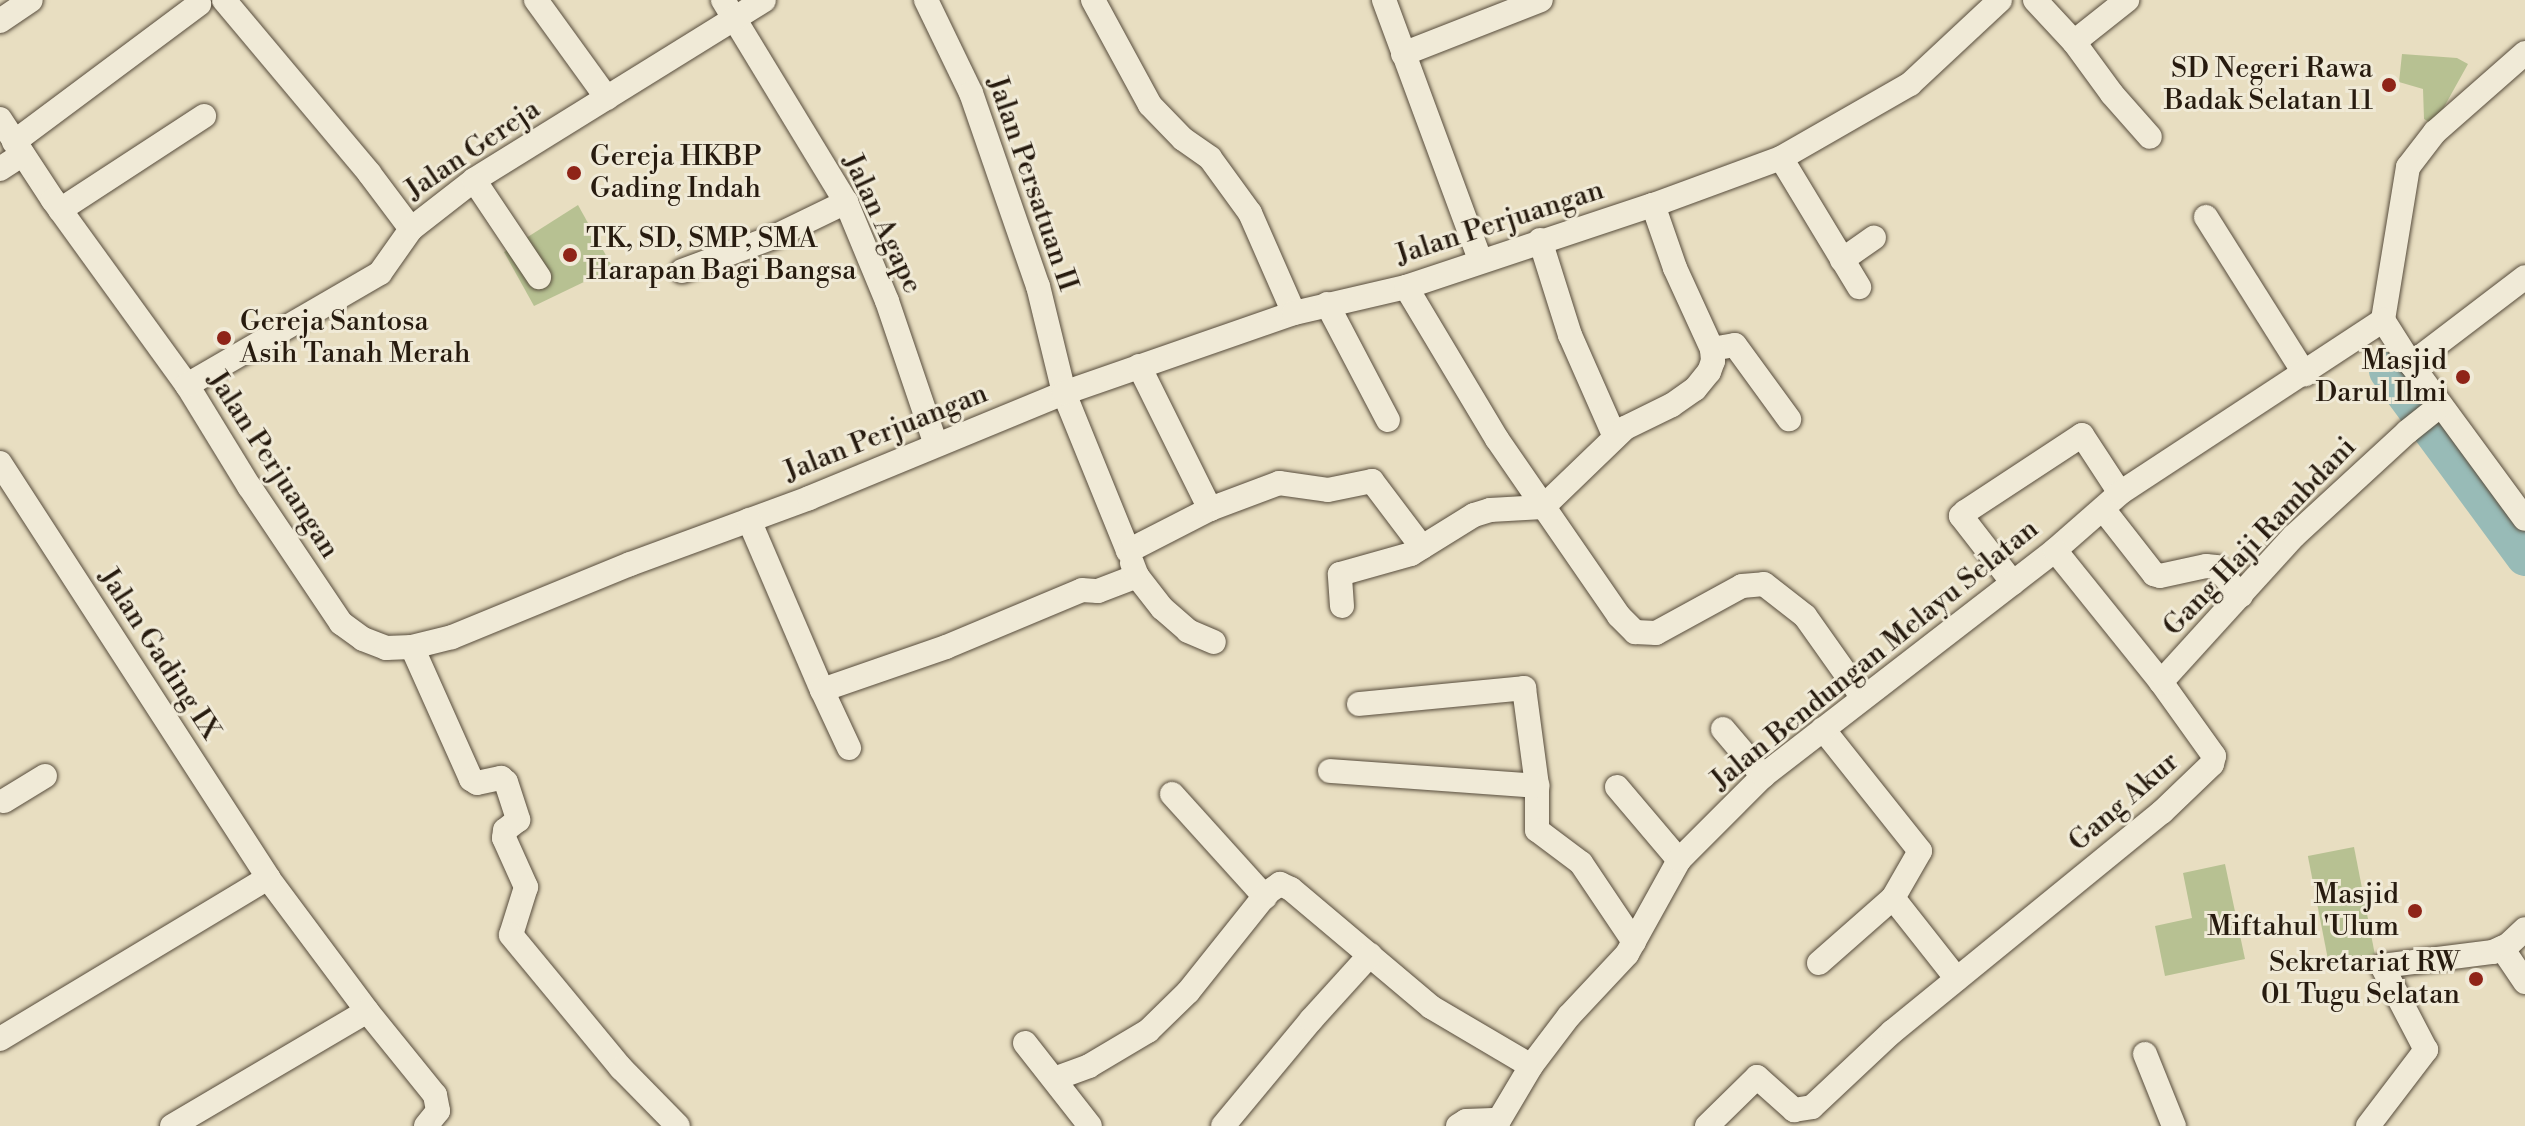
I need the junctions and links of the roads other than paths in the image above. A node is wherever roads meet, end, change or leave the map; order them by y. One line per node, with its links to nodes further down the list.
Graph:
1 (31, 0): 14 (street)
2 (224, 0): 30 (street)
3 (536, 0): 18 (street)
4 (764, 0): 13 (street, Jalan Gereja)
5 (926, 0): 48 (street, Jalan Persatuan II)
6 (1093, 0): 41 (street)
7 (1384, 0): 17 (street)
8 (1541, 0): 17 (street)
9 (2000, 0): 23 (street, Jalan Perjuangan)
10 (2035, 0): 15 (street)
11 (2127, 0): 15 (street)
12 (199, 4): 22 (street)
13 (728, 9): 18 (street, Jalan Gereja); 26 (street, Jalan Agape)
14 (0, 21)
15 (2074, 42): 21 (street)
16 (2525, 53): 42 (street)
17 (1403, 54): 33 (street)
18 (607, 98): 25 (street, Jalan Gereja)
19 (204, 116): 28 (street)
20 (0, 119): 22 (street, Jalan Perjuangan)
21 (2150, 137)
22 (19, 148): 24 (street); 28 (street, Jalan Perjuangan)
23 (1781, 158): 27 (street, Jalan Perjuangan); 34 (street)
24 (0, 169)
25 (474, 180): 30 (street, Jalan Gereja); 36 (street)
26 (846, 202): 35 (street); 53 (street, Jalan Agape)
27 (1653, 205): 32 (street, Jalan Perjuangan); 43 (street)
28 (60, 210): 47 (street, Jalan Perjuangan)
29 (2206, 217): 46 (street)
30 (411, 229): 47 (street, Jalan Gereja)
31 (1874, 238): 34 (street)
32 (1540, 240): 33 (street, Jalan Perjuangan); 52 (street)
33 (1480, 260): 38 (street, Jalan Perjuangan)
34 (1842, 260): 39 (street)
35 (682, 271)
36 (539, 277)
37 (2523, 284): 44 (street)
38 (1406, 287): 40 (street, Jalan Perjuangan); 56 (street)
39 (1859, 287)
40 (1327, 304): 41 (street, Jalan Perjuangan); 51 (street)
41 (1294, 313): 45 (street, Jalan Perjuangan)
42 (2383, 320): 44 (street); 46 (street, Jalan Bendungan Melayu Selatan)
43 (1712, 349): 50 (street); 52 (street)
44 (2411, 364): 49 (street)
45 (1139, 366): 48 (street, Jalan Perjuangan); 57 (street)
46 (2305, 374): 55 (street, Jalan Bendungan Melayu Selatan)
47 (187, 385): 68 (street, Jalan Perjuangan)
48 (1064, 393): 53 (street, Jalan Perjuangan); 62 (street, Jalan Persatuan II)
49 (2437, 409): 58 (street); 65 (street, Gang Haji Rambdani)
50 (1789, 419)
51 (1388, 420)
52 (1615, 437): 56 (street)
53 (936, 445): 59 (street, Jalan Perjuangan)
54 (0, 463): 84 (street, Jalan Gading IX)
55 (2112, 501): 61 (street, Jalan Bendungan Melayu Selatan); 64 (street); 65 (street)
56 (1543, 507): 60 (street); 71 (street)
57 (1210, 509): 60 (street); 62 (street)
58 (2525, 519)
59 (749, 520): 68 (street, Jalan Perjuangan); 70 (street)
60 (1422, 547): 66 (street)
61 (2055, 550): 64 (street, Jalan Bendungan Melayu Selatan); 69 (street, Gang Akur)
62 (1128, 551): 63 (street, Jalan Persatuan II)
63 (1137, 576): 67 (street); 70 (street)
64 (2013, 583): 71 (street, Jalan Bendungan Melayu Selatan)
65 (2241, 596): 69 (street, Gang Haji Rambdani)
66 (1342, 606)
67 (1214, 642)
68 (412, 647): 103 (street)
69 (2161, 682): 92 (street, Gang Akur)
70 (822, 690): 75 (street)
71 (1863, 698): 74 (street, Jalan Bendungan Melayu Selatan)
72 (1359, 704): 79 (street)
73 (1723, 729): 78 (street)
74 (1823, 729): 78 (street, Jalan Bendungan Melayu Selatan); 86 (street)
75 (849, 748)
76 (1330, 771): 79 (street)
77 (45, 776): 82 (street)
78 (1763, 776): 83 (street, Jalan Bendungan Melayu Selatan)
79 (1537, 786): 88 (street)
80 (1617, 787): 83 (street)
81 (1172, 794): 85 (street)
82 (1, 798)
83 (1679, 860): 88 (street, Jalan Bendungan Melayu Selatan)
84 (268, 878): 94 (street, Jalan Gading IX); 95 (street)
85 (1265, 897): 90 (street); 99 (street)
86 (1893, 898): 91 (street); 92 (street)
87 (2525, 929): 89 (street)
88 (1634, 942): 98 (street, Jalan Bendungan Melayu Selatan)
89 (2502, 948): 93 (street); 109 (street)
90 (1370, 955): 98 (street); 105 (street)
91 (1819, 963)
92 (1957, 979): 107 (street)
93 (2525, 982)
94 (367, 1011): 101 (street); 102 (street, Jalan Gading IX)
95 (0, 1039)
96 (1025, 1043): 99 (street)
97 (2145, 1054): 108 (street)
98 (1531, 1066): 100 (street, Jalan Bendungan Melayu Selatan)
99 (1054, 1079): 104 (street)
100 (1502, 1123): 106 (street)
101 (172, 1126)
102 (426, 1126)
103 (678, 1126)
104 (1090, 1126)
105 (1223, 1126)
106 (1458, 1126)
107 (1707, 1126)
108 (2174, 1126)
109 (2368, 1126)

